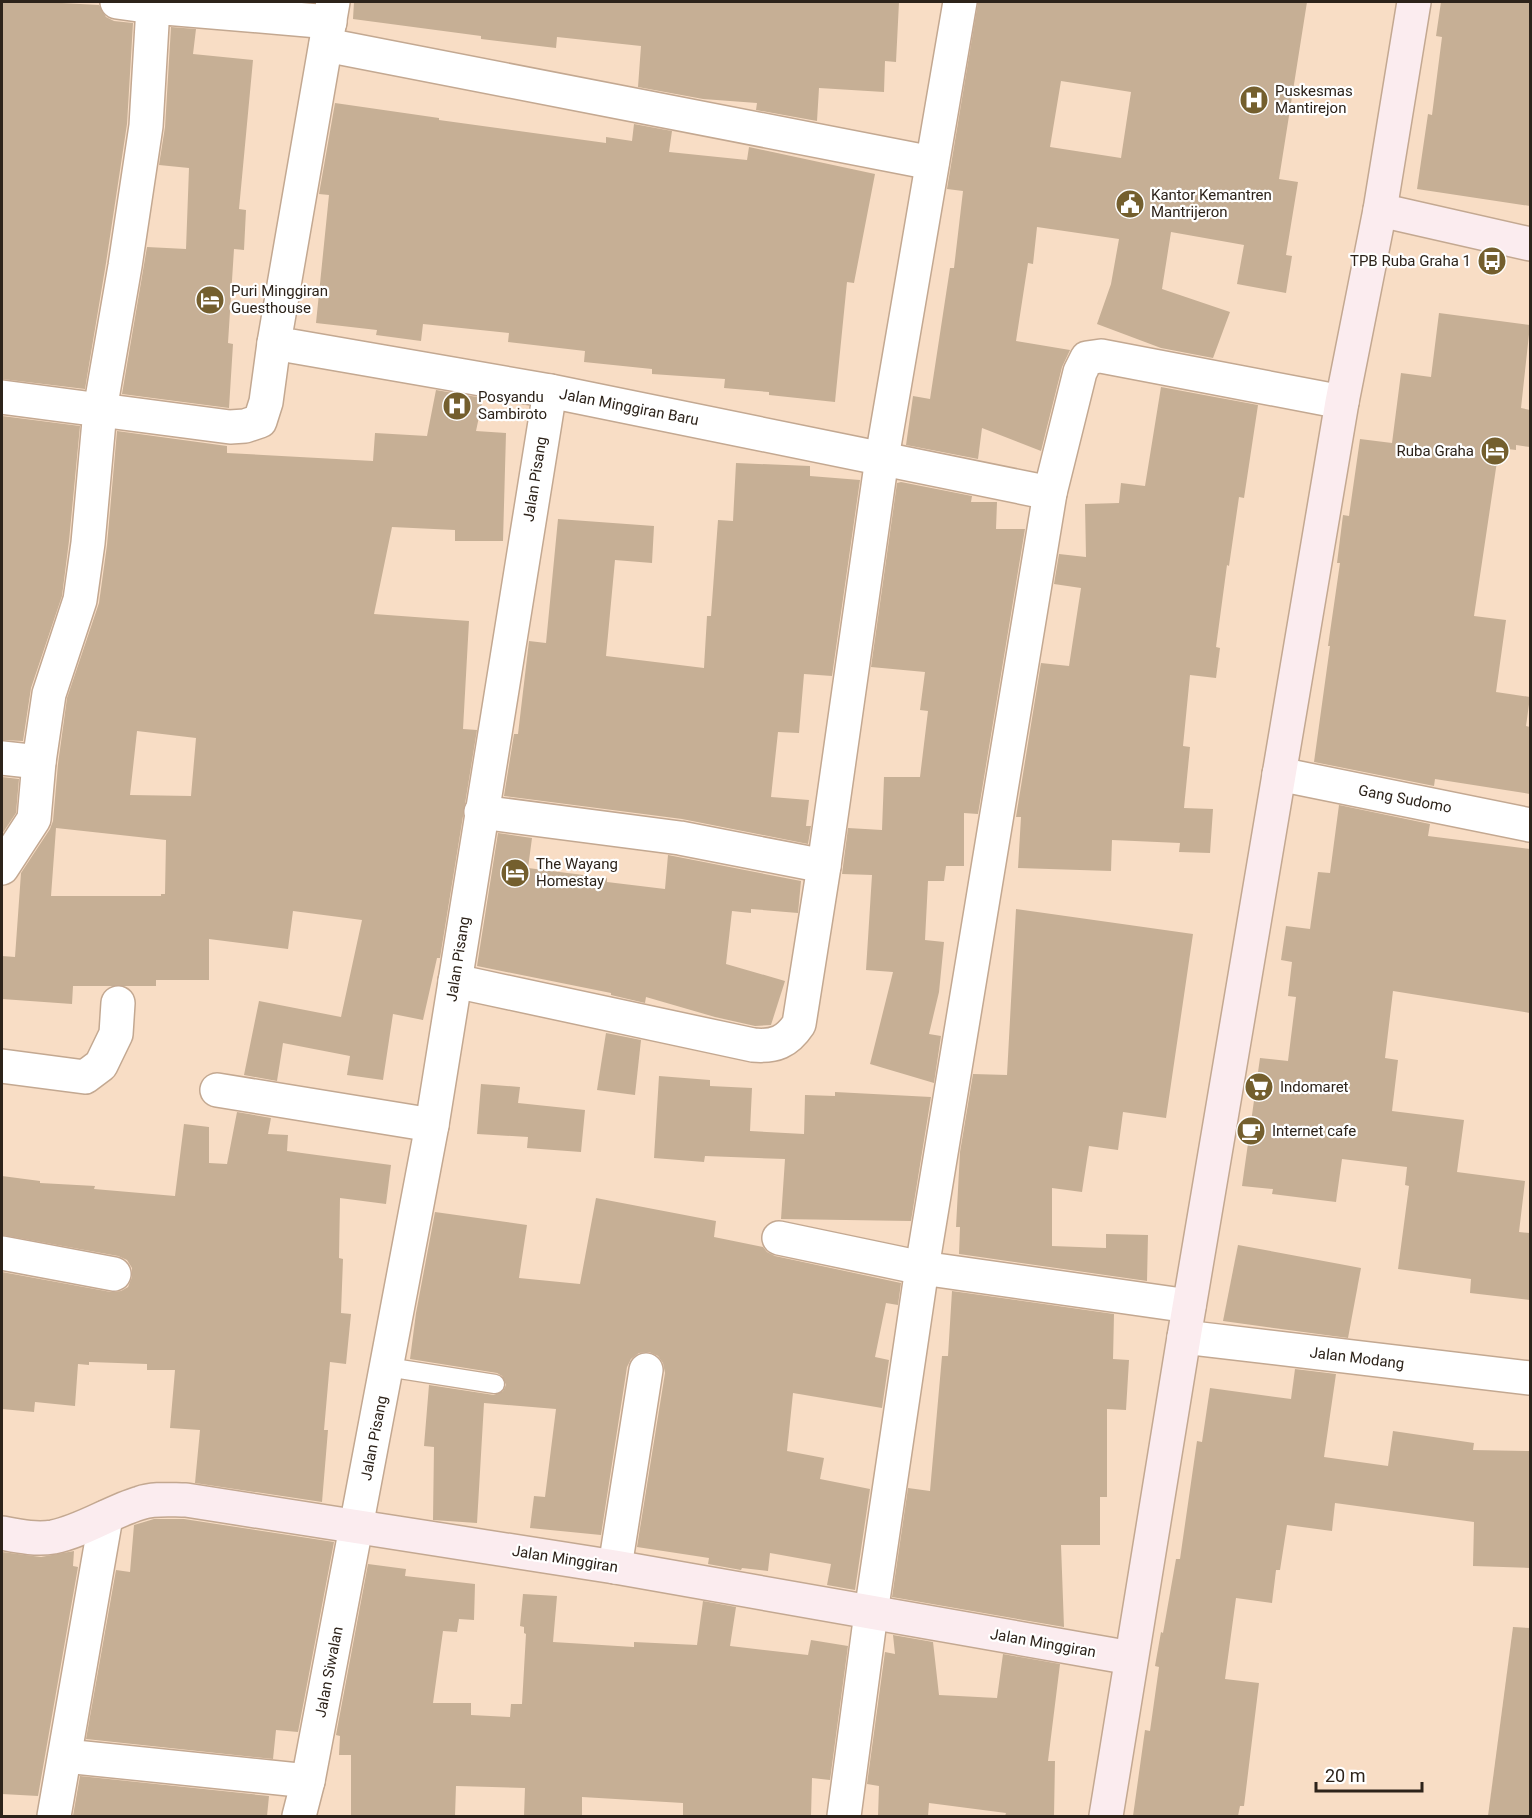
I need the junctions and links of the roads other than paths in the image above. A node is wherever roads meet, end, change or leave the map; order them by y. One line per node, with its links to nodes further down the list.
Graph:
1 (117, 2): 4 (street)
2 (960, 2): 6 (street)
3 (1414, 2): 7 (main road)
4 (153, 7): 5 (street); 13 (street)
5 (330, 23): 6 (street); 9 (street)
6 (932, 163): 14 (street)
7 (1380, 210): 8 (main road); 12 (main road)
8 (1530, 244)
9 (274, 343): 10 (street, Jalan Minggiran Baru); 13 (street)
10 (550, 391): 14 (street, Jalan Minggiran Baru); 19 (street, Jalan Pisang)
11 (2, 397): 13 (street)
12 (1342, 402): 15 (street); 18 (main road)
13 (100, 410): 17 (street)
14 (882, 458): 15 (street, Jalan Minggiran Baru); 21 (street)
15 (1050, 493): 30 (street)
16 (2, 758): 17 (street)
17 (39, 762): 22 (street)
18 (1280, 774): 20 (street, Gang Sudomo); 32 (main road)
19 (481, 812): 21 (street); 23 (street, Jalan Pisang)
20 (1530, 825)
21 (824, 866): 23 (street)
22 (2, 868)
23 (455, 981): 27 (street, Jalan Pisang)
24 (118, 1003): 25 (street)
25 (2, 1066)
26 (217, 1090): 27 (street)
27 (432, 1125): 33 (street, Jalan Pisang)
28 (779, 1238): 30 (street, Jalan Modang)
29 (2, 1253): 31 (street)
30 (922, 1268): 32 (street, Jalan Modang); 41 (street)
31 (114, 1274)
32 (1187, 1322): 35 (street, Jalan Modang); 42 (main road)
33 (387, 1367): 36 (lane); 38 (street, Jalan Pisang)
34 (646, 1370): 40 (street)
35 (1530, 1378)
36 (495, 1384)
37 (106, 1517): 38 (main road, Jalan Minggiran); 39 (main road, Jalan Minggiran); 43 (street)
38 (357, 1526): 40 (main road, Jalan Minggiran); 44 (street, Jalan Siwalan)
39 (2, 1533)
40 (615, 1567): 41 (main road, Jalan Minggiran)
41 (871, 1613): 42 (main road, Jalan Minggiran); 47 (street)
42 (1131, 1658): 48 (main road)
43 (65, 1756): 44 (street); 45 (street)
44 (308, 1781): 46 (street, Jalan Siwalan)
45 (54, 1816)
46 (299, 1816)
47 (844, 1816)
48 (1106, 1816)

